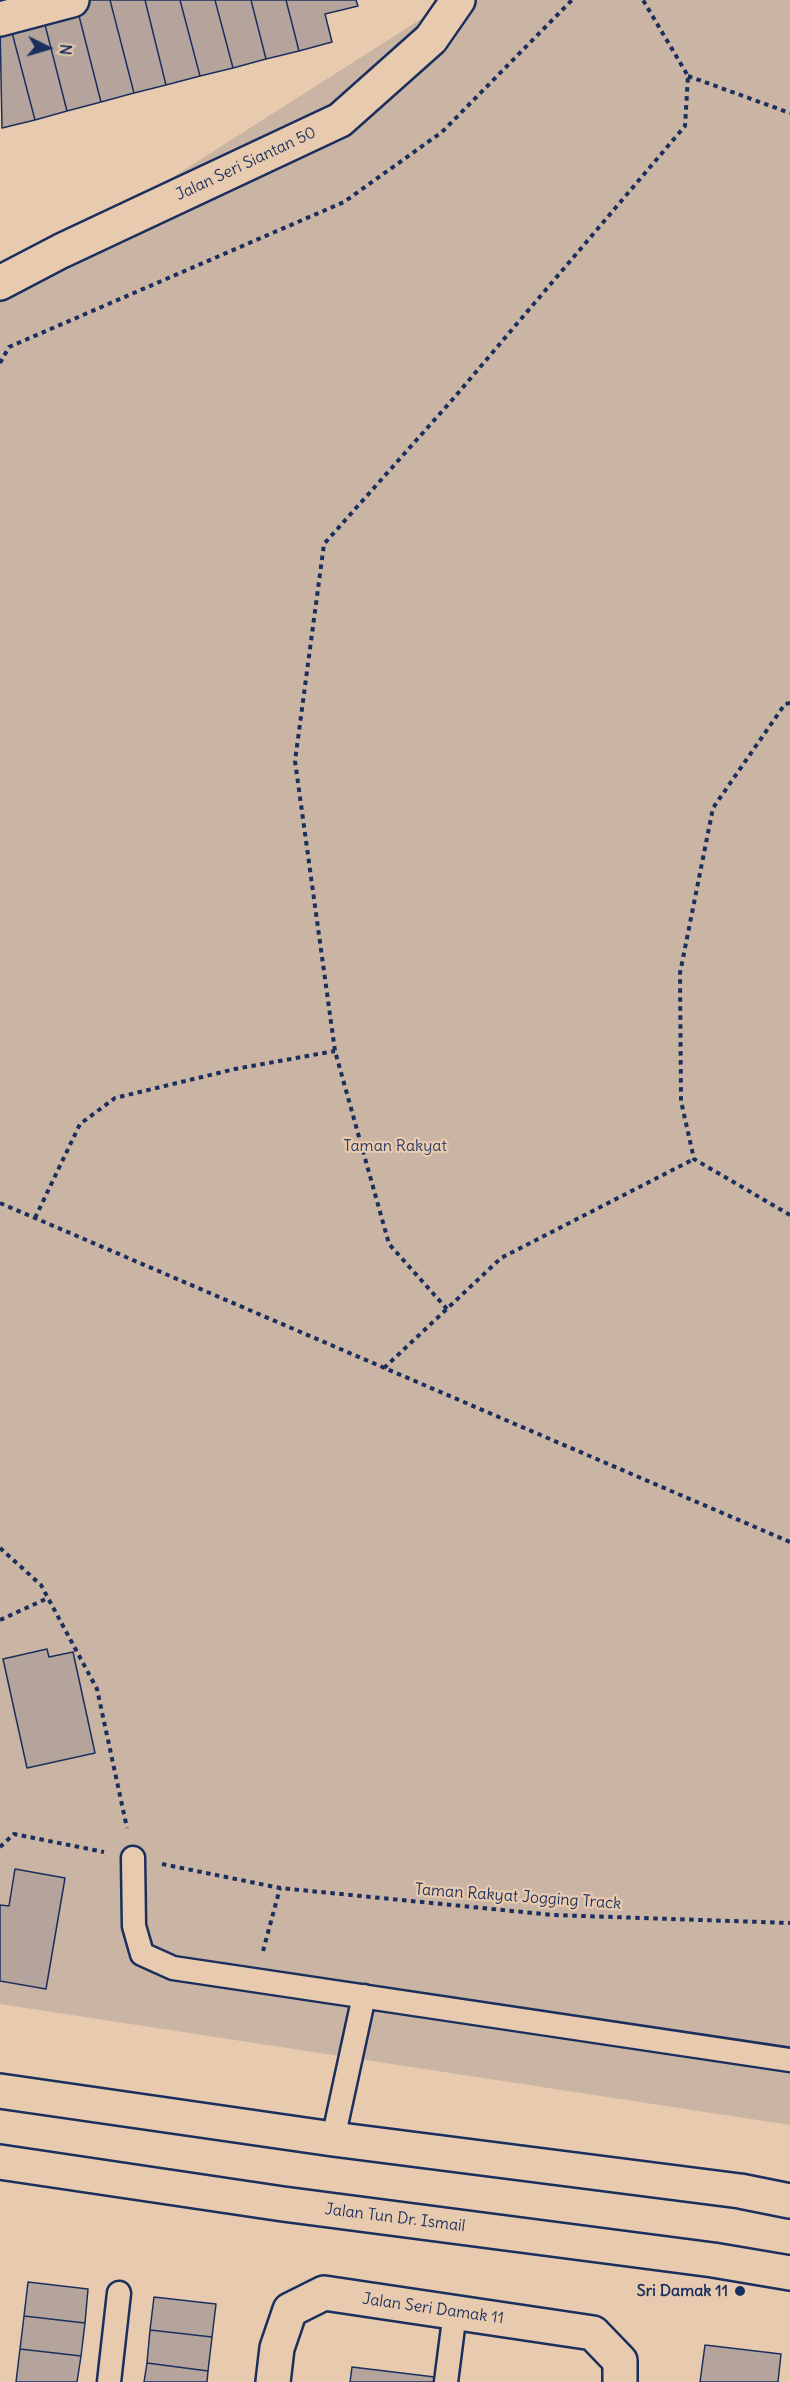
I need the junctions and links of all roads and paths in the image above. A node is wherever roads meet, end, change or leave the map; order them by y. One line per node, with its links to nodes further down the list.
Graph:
1 (72, 0): 5 (street)
2 (458, 0): 8 (street, Jalan Seri Siantan 50)
3 (572, 0): 9 (path)
4 (643, 0): 6 (path)
5 (0, 19)
6 (688, 76): 7 (path); 11 (path)
7 (790, 113)
8 (0, 283)
9 (0, 363)
10 (790, 703): 12 (path)
11 (335, 1051): 15 (path); 16 (path)
12 (694, 1159): 14 (path); 16 (path)
13 (0, 1203): 15 (path)
14 (790, 1215)
15 (35, 1218): 17 (path)
16 (447, 1309): 17 (path)
17 (384, 1368): 18 (path)
18 (790, 1542)
19 (0, 1548): 20 (path)
20 (48, 1598): 21 (path); 23 (path)
21 (0, 1620)
22 (0, 1847): 23 (path, Taman Rakyat Jogging Track)
23 (134, 1858): 24 (path, Taman Rakyat Jogging Track); 26 (lane)
24 (280, 1888): 25 (path, Taman Rakyat Jogging Track); 26 (path)
25 (790, 1923)
26 (255, 1980): 27 (lane)
27 (364, 1996): 28 (lane); 30 (lane)
28 (790, 2060)
29 (0, 2091): 30 (street)
30 (333, 2139): 32 (street)
31 (0, 2162): 33 (street, Jalan Tun Dr. Ismail)
32 (790, 2201)
33 (790, 2273)
34 (119, 2293): 36 (lane)
35 (455, 2312): 37 (street, Jalan Seri Damak 11); 38 (lane); 39 (street, Jalan Seri Damak 11)
36 (109, 2382)
37 (273, 2382)
38 (446, 2382)
39 (620, 2382)

